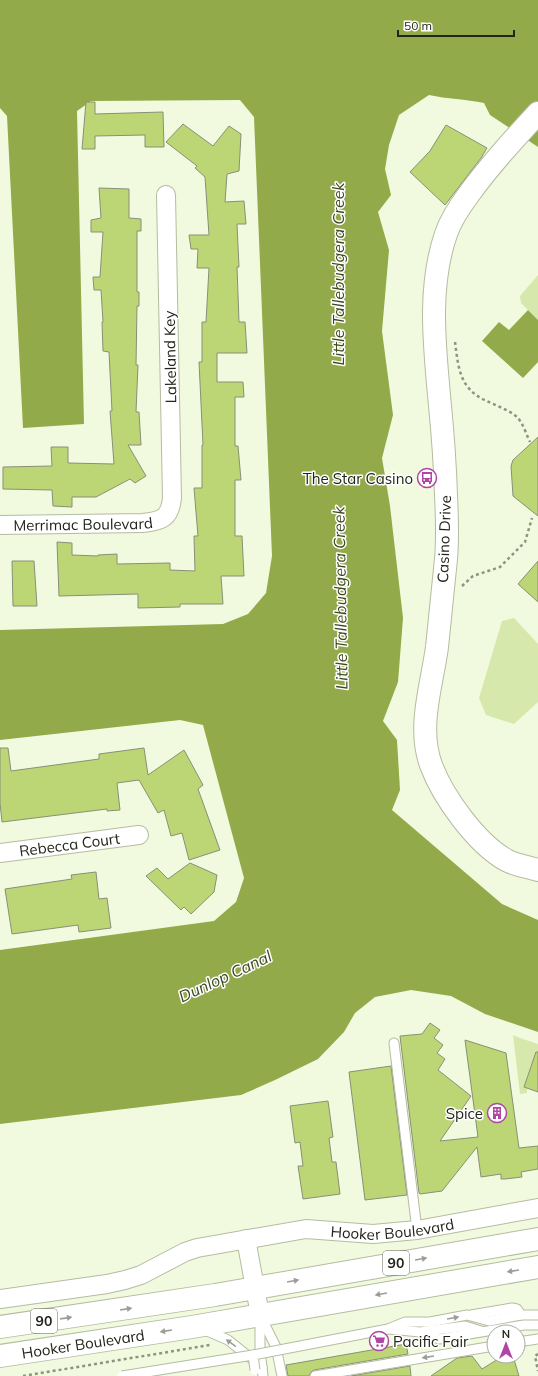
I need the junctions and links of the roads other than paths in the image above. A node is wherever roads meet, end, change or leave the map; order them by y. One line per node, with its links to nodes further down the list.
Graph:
1 (538, 113): 7 (main road, Casino Drive)
2 (166, 195): 3 (street, Lakeland Key)
3 (164, 518): 4 (street, Merrimac Boulevard)
4 (0, 525)
5 (139, 835): 6 (street, Rebecca Court)
6 (0, 854)
7 (538, 870)
8 (394, 1043): 10 (lane)
9 (538, 1208): 10 (street, Hooker Boulevard)
10 (417, 1230): 11 (street, Hooker Boulevard)
11 (246, 1239): 14 (street); 15 (street, Hooker Boulevard)
12 (538, 1239): 14 (main road, Hooker Boulevard / 90, one-way to 12)
13 (538, 1267): 16 (main road, Hooker Boulevard / 90, one-way to 16)
14 (255, 1288): 16 (street); 20 (main road, Hooker Boulevard / 90, one-way to 14)
15 (0, 1299)
16 (260, 1315): 19 (main road, Hooker Boulevard / 90); 27 (lane); 30 (lane)
17 (538, 1315): 21 (lane, one-way to 17)
18 (538, 1325): 21 (lane)
19 (197, 1326): 26 (main road, Hooker Boulevard / 90, one-way to 26); 27 (lane, one-way to 19)
20 (0, 1327)
21 (388, 1329): 25 (lane, bridge)
22 (538, 1339): 23 (lane)
23 (526, 1341)
24 (486, 1347): 31 (lane, one-way to 31)
25 (252, 1355): 28 (lane, bridge); 29 (lane, bridge)
26 (0, 1356)
27 (262, 1372)
28 (122, 1376)
29 (256, 1376)
30 (282, 1376)
31 (316, 1376)

